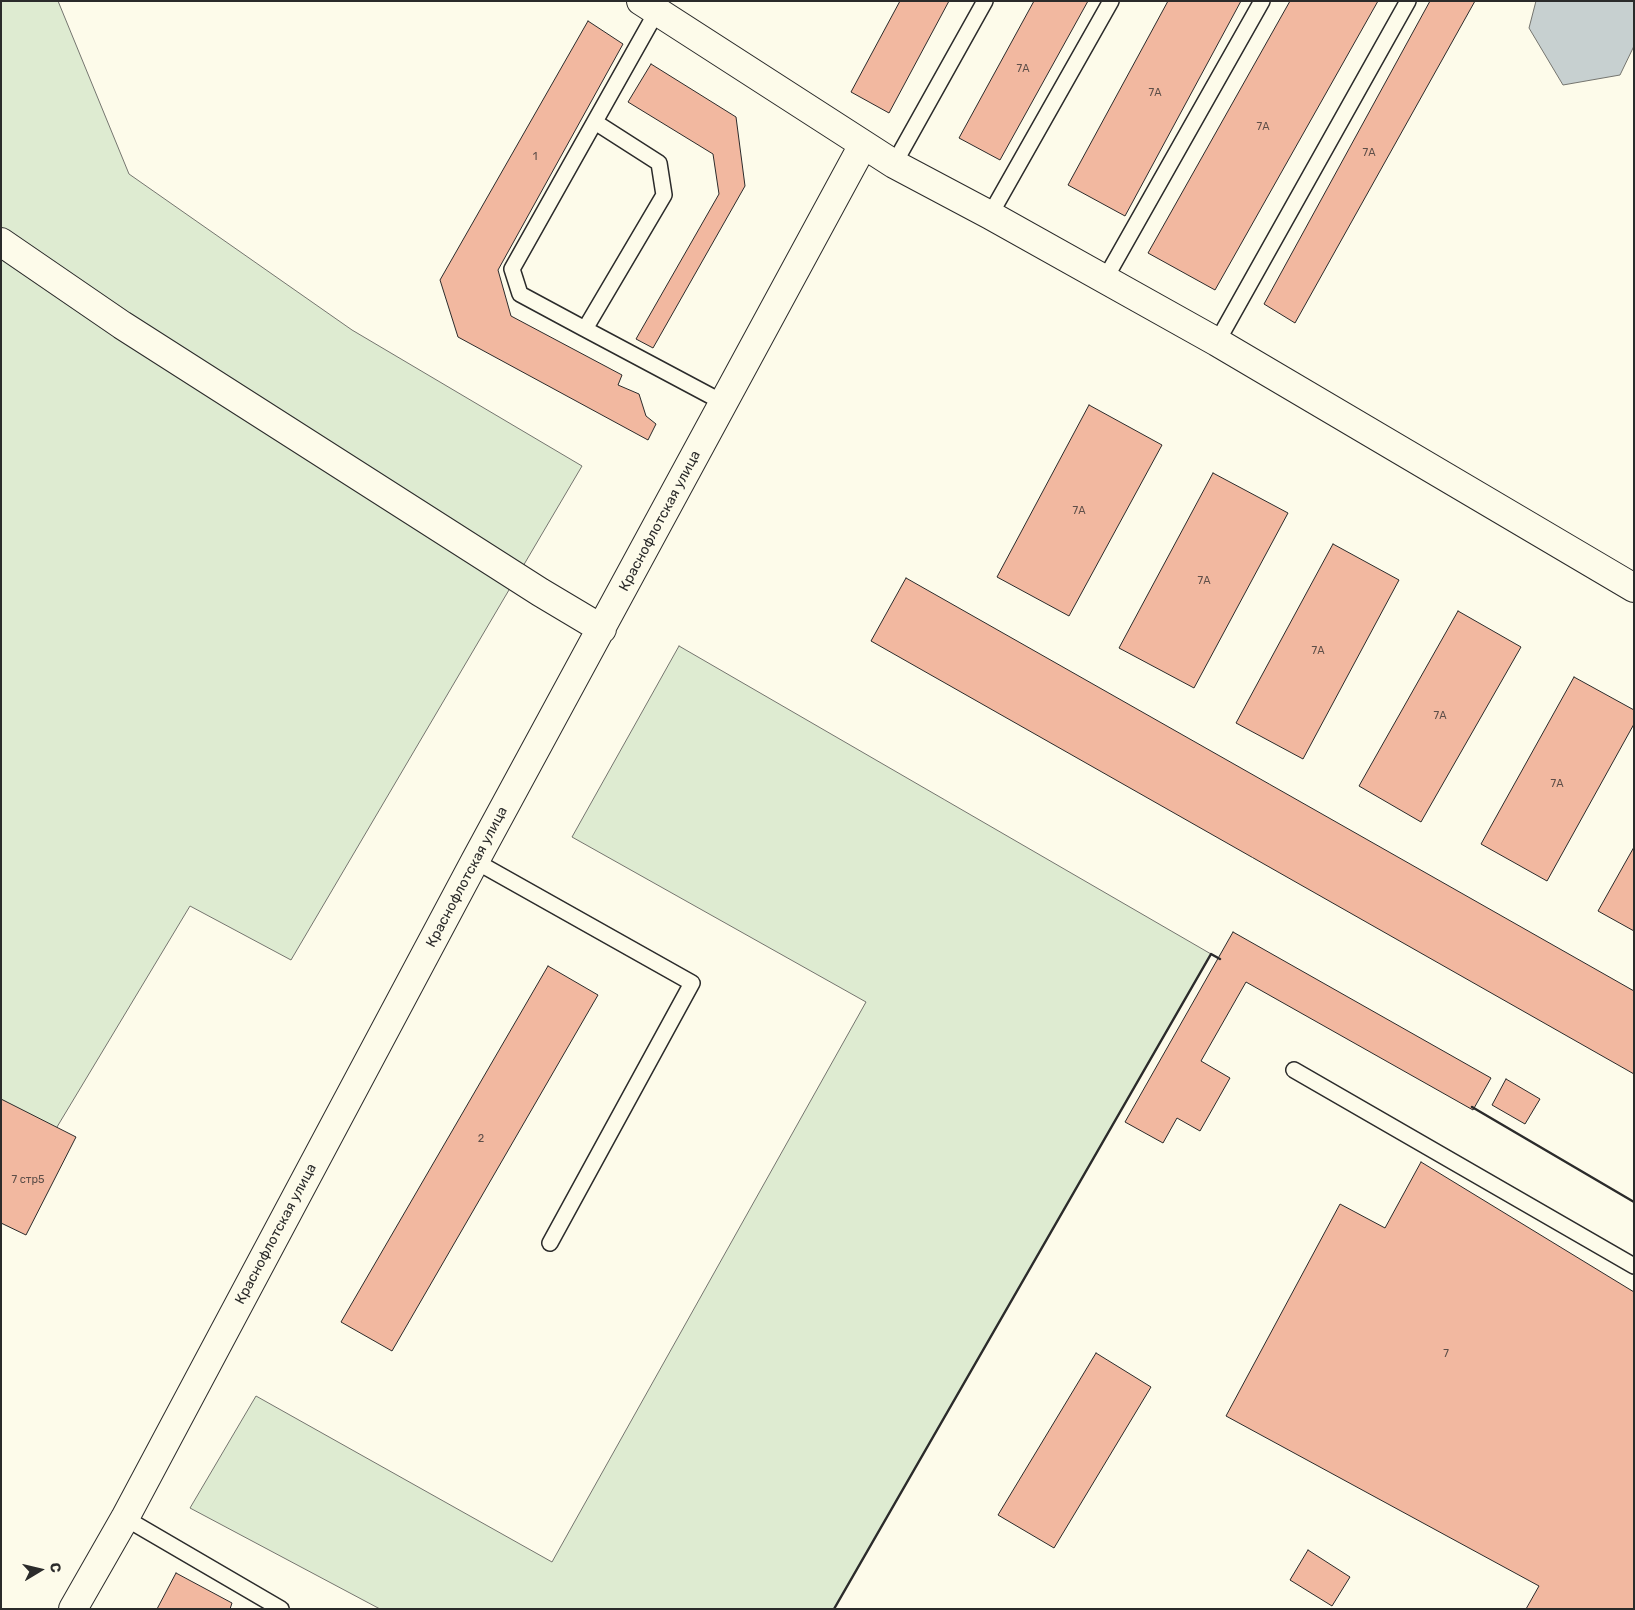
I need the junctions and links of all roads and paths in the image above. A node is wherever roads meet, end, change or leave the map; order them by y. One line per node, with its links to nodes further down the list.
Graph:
1 (985, 1): 8 (lane)
2 (1111, 1): 9 (lane)
3 (1262, 1): 11 (lane)
4 (1408, 1): 13 (lane)
5 (649, 6): 6 (lane); 7 (street)
6 (595, 122): 12 (lane); 12 (lane)
7 (863, 145): 8 (street); 14 (street, Краснофлотская улица)
8 (894, 164): 9 (street)
9 (990, 215): 11 (street)
10 (1, 242): 16 (street)
11 (1104, 279): 13 (street)
12 (585, 329): 14 (lane)
13 (1217, 342): 15 (street)
14 (724, 403): 16 (street, Краснофлотская улица)
15 (1634, 588)
16 (602, 629): 17 (street, Краснофлотская улица)
17 (475, 861): 19 (lane); 21 (street, Краснофлотская улица)
18 (1294, 1070): 20 (lane)
19 (550, 1243)
20 (1634, 1266)
21 (125, 1518): 22 (street, Краснофлотская улица); 23 (lane)
22 (73, 1609)
23 (281, 1609)

